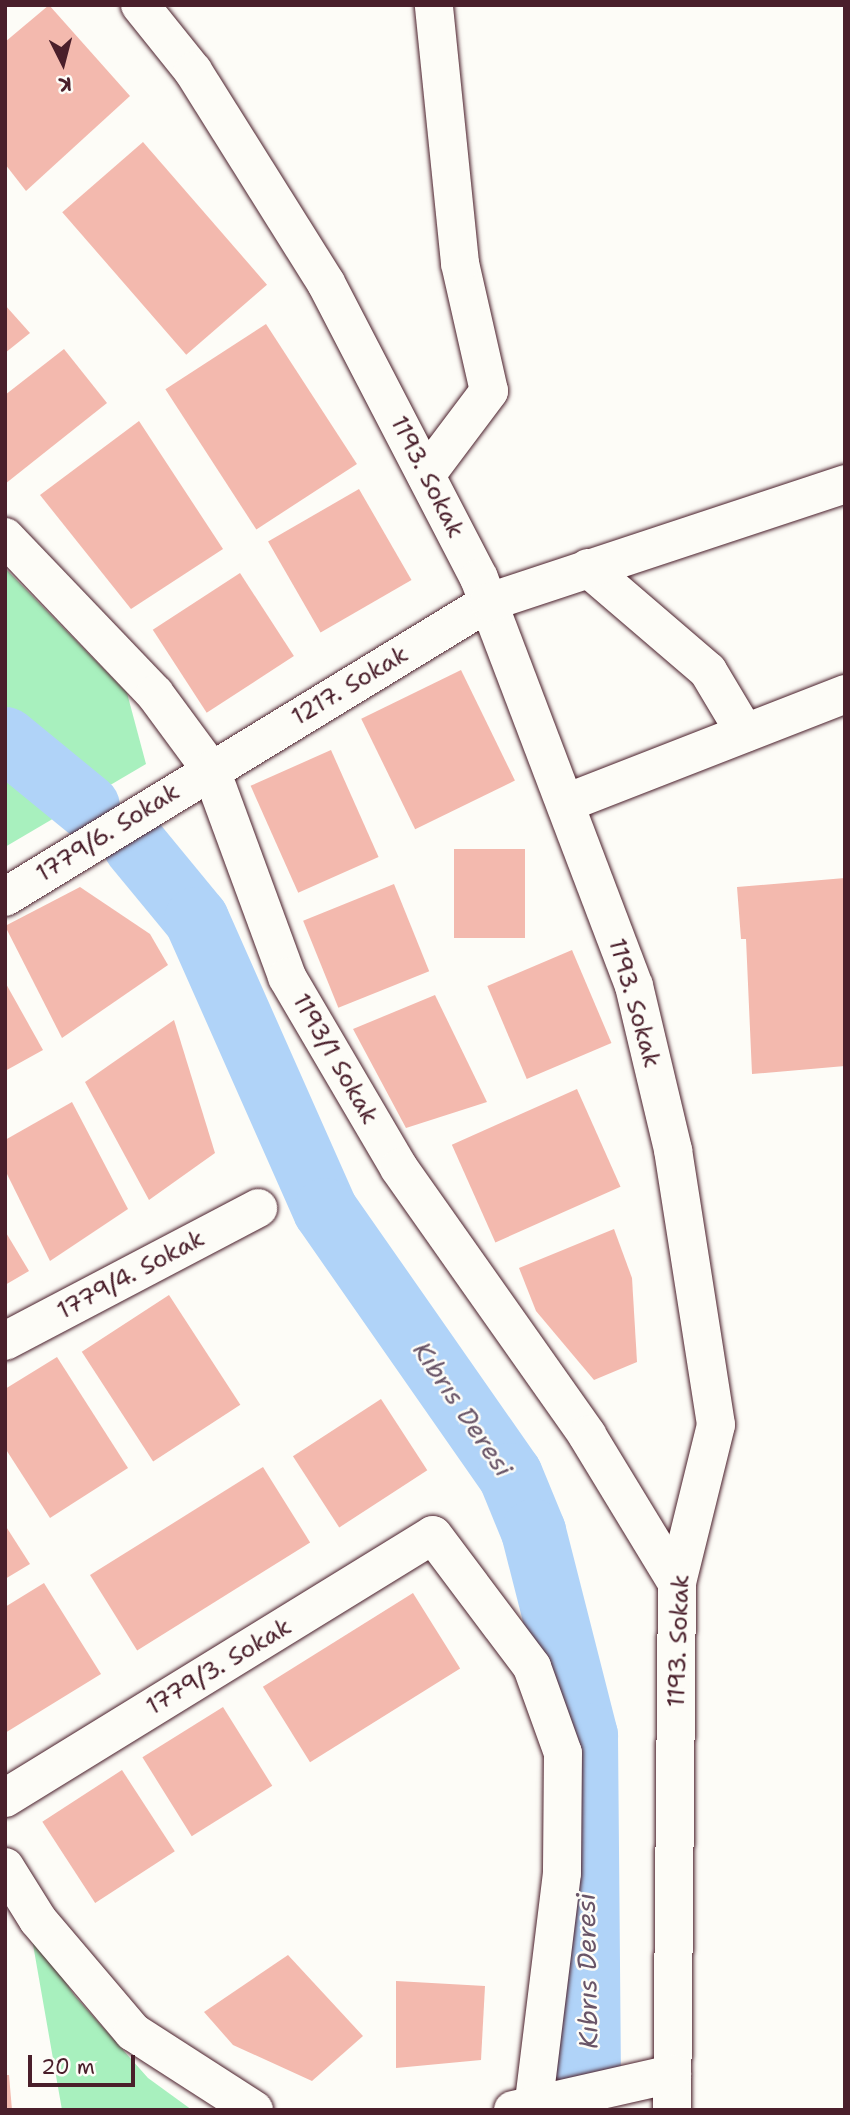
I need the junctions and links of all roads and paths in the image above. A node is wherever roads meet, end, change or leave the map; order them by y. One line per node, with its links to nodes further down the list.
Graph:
1 (140, 5): 3 (street, 1193. Sokak)
2 (434, 5): 3 (street)
3 (426, 475): 7 (street, 1193. Sokak)
4 (845, 484): 6 (street, 1217. Sokak)
5 (5, 537): 10 (street, 1193/1 Sokak)
6 (588, 568): 7 (street, 1217. Sokak); 9 (street)
7 (489, 602): 10 (street, 1217. Sokak); 11 (street, 1193. Sokak)
8 (845, 694): 9 (street)
9 (745, 733): 11 (street)
10 (211, 770): 12 (street, 1779/6. Sokak); 15 (street, 1193/1 Sokak)
11 (566, 803): 15 (street, 1193. Sokak)
12 (5, 897)
13 (258, 1208): 14 (street, 1779/4. Sokak)
14 (5, 1341)
15 (677, 1583): 18 (street, 1193. Sokak)
16 (5, 1798): 19 (street, 1779/3. Sokak)
17 (5, 1867): 20 (street)
18 (672, 2092): 19 (street)
19 (526, 2108)
20 (254, 2110)

